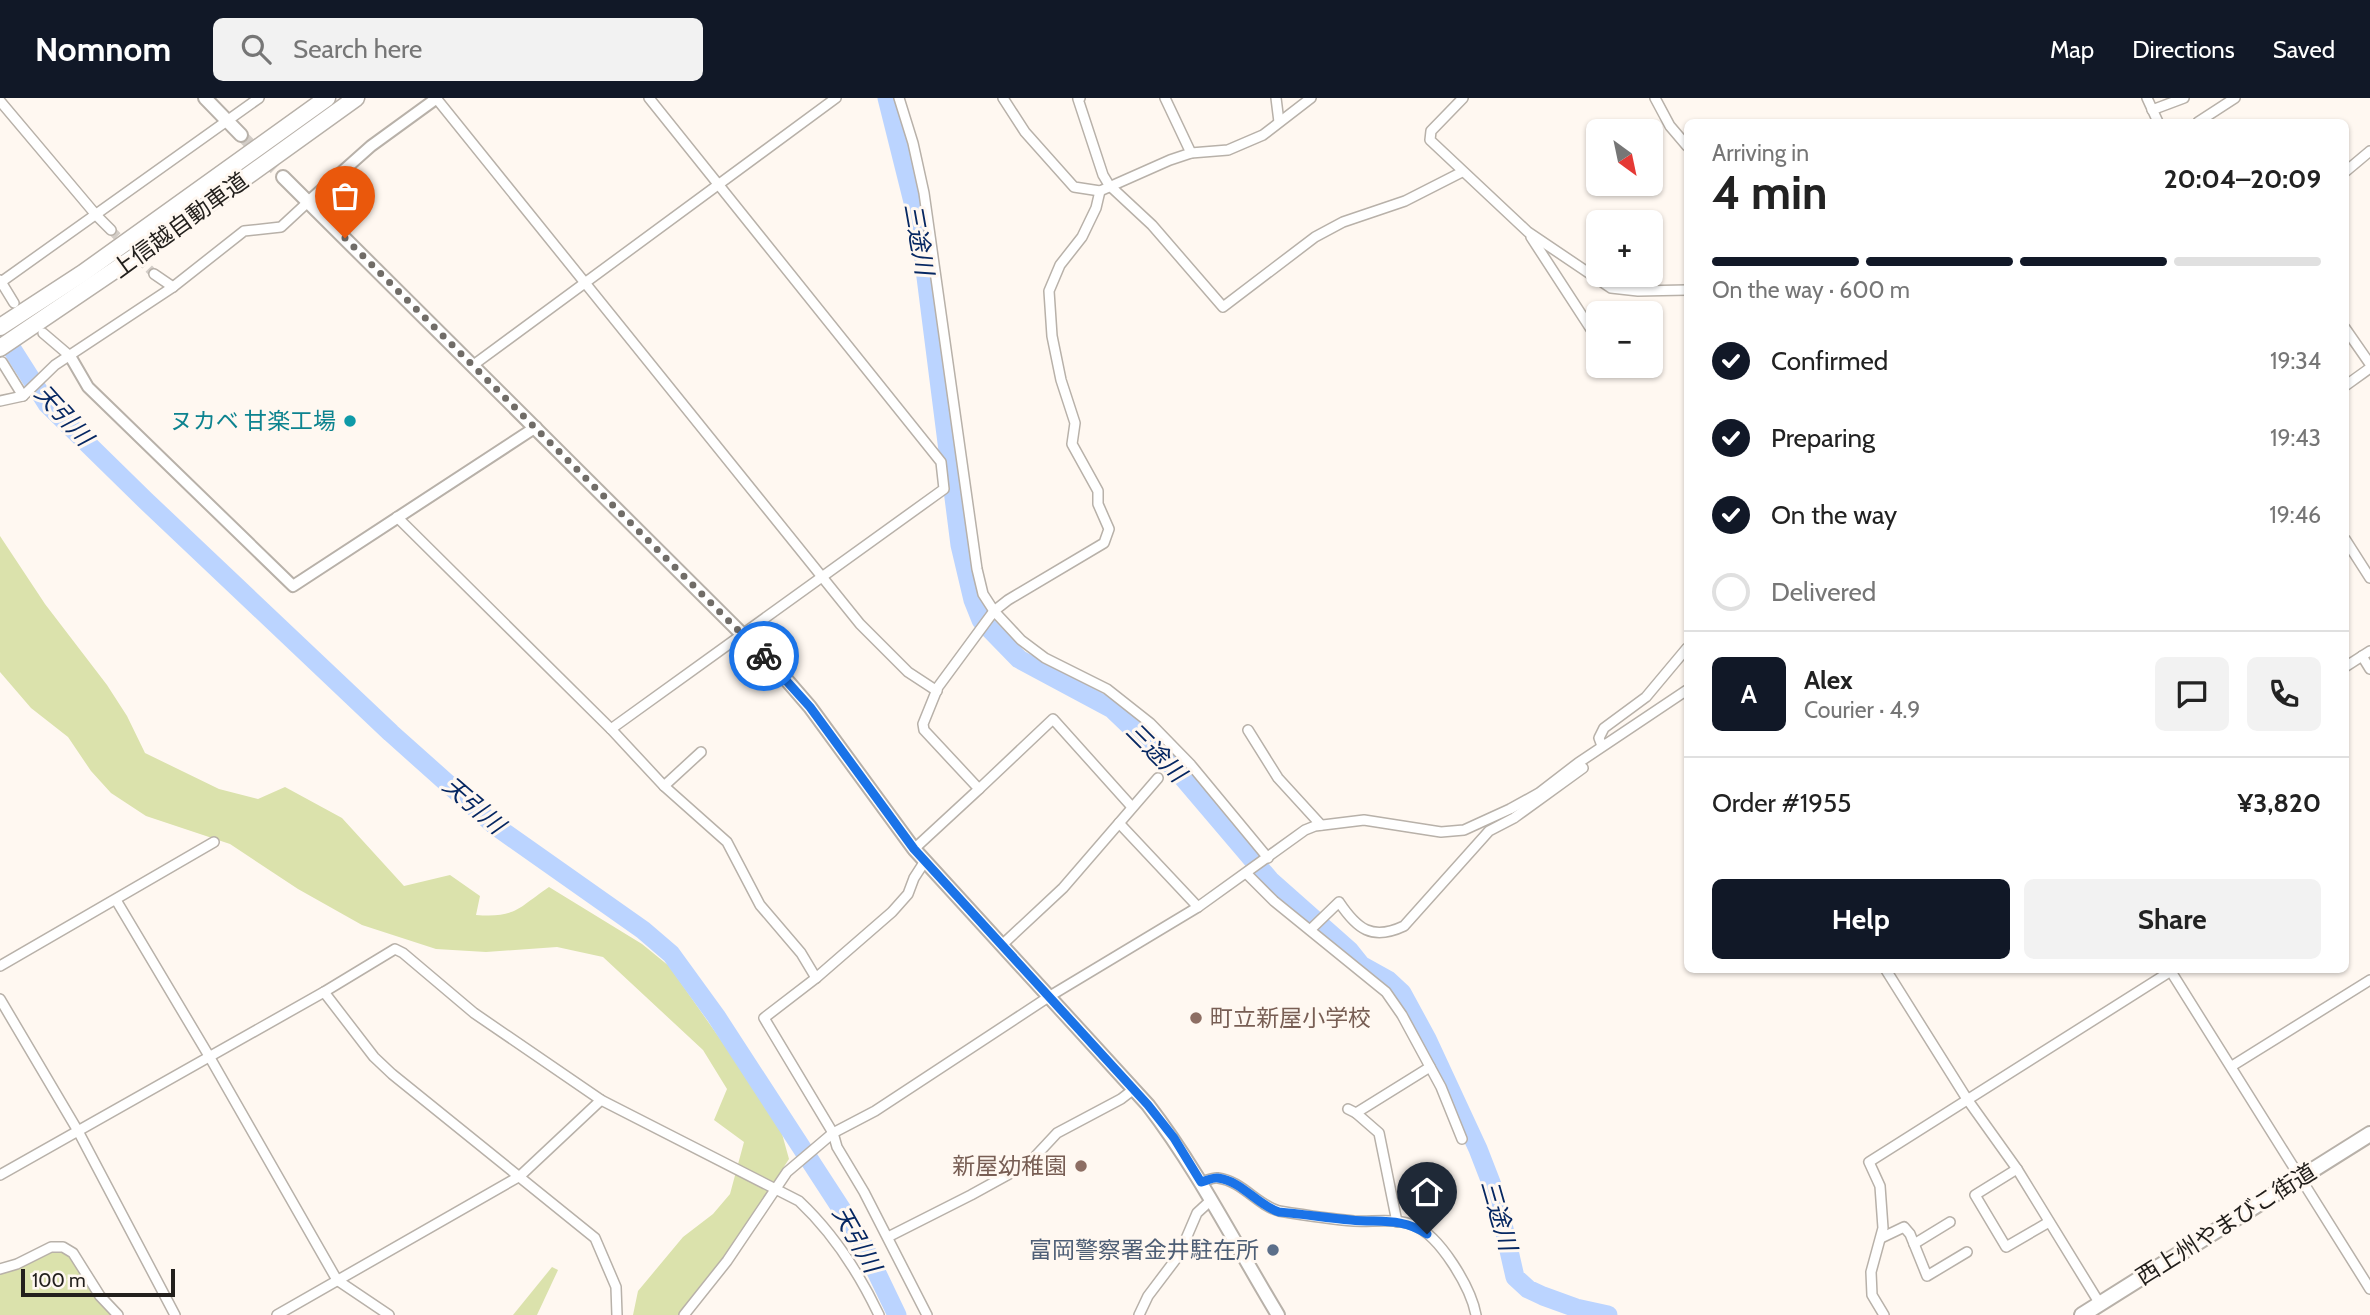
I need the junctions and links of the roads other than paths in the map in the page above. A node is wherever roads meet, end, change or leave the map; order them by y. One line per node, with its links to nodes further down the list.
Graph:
1 (205, 98): 23 (main road)
2 (259, 98): 23 (street)
3 (327, 98): 44 (highway, 上信越自動車道)
4 (356, 98): 47 (highway, 上信越自動車道)
5 (436, 98): 35 (street); 41 (street)
6 (649, 98): 32 (street)
7 (836, 98): 32 (street)
8 (899, 98): 61 (street)
9 (1003, 98): 34 (street)
10 (1080, 98): 33 (street)
11 (1165, 98): 28 (street)
12 (1276, 98): 24 (street)
13 (1311, 98): 24 (street)
14 (1463, 98): 30 (street)
15 (1655, 98): 26 (street)
16 (2147, 98): 20 (street)
17 (2184, 98): 20 (street)
18 (2235, 98): 22 (street)
19 (0, 102): 36 (street)
20 (2152, 110): 21 (street)
21 (2156, 119)
22 (2203, 119)
23 (227, 121): 25 (main road); 36 (street)
24 (1279, 122): 28 (street)
25 (241, 135)
26 (1684, 142)
27 (2370, 151): 29 (street)
28 (1191, 153): 33 (street)
29 (2349, 169)
30 (1462, 172): 33 (street); 38 (street)
31 (283, 177): 35 (main road)
32 (719, 184): 41 (street); 59 (street)
33 (1109, 185): 34 (street)
34 (1100, 191): 61 (street)
35 (309, 202): 42 (street); 51 (main road)
36 (97, 216): 37 (street); 40 (street)
37 (111, 230)
38 (1528, 232): 43 (street); 45 (street)
39 (154, 274): 42 (street)
40 (1, 281): 44 (street)
41 (586, 283): 51 (street); 59 (street)
42 (173, 287): 50 (street)
43 (1684, 290)
44 (16, 309): 46 (highway, 上信越自動車道)
45 (1586, 321)
46 (0, 327)
47 (36, 331): 49 (highway, 上信越自動車道); 50 (street)
48 (2349, 334): 52 (street)
49 (1, 355): 54 (street)
50 (70, 356): 54 (street); 57 (street)
51 (472, 366): 56 (main road)
52 (2370, 366): 53 (street)
53 (2349, 383)
54 (23, 396): 55 (street)
55 (0, 401)
56 (536, 427): 57 (street); 62 (main road)
57 (397, 517): 69 (street)
58 (2349, 545): 60 (street)
59 (821, 577): 62 (street); 67 (street)
60 (2370, 578)
61 (994, 611): 67 (street); 82 (street)
62 (743, 635): 69 (street); 81 (main road)
63 (1684, 652): 71 (street)
64 (2366, 654): 65 (street); 66 (street)
65 (2349, 665)
66 (2370, 669)
67 (937, 691): 76 (street)
68 (1684, 692): 71 (street)
69 (611, 729): 75 (street)
70 (1248, 730): 79 (street)
71 (1602, 746): 79 (street)
72 (701, 752): 75 (street)
73 (1583, 768): 87 (street)
74 (1158, 778): 77 (street)
75 (664, 786): 93 (street)
76 (979, 789): 77 (street); 81 (street)
77 (1132, 807): 78 (street)
78 (1119, 823): 86 (street); 88 (street)
79 (1321, 825): 82 (street)
80 (215, 842): 85 (street)
81 (914, 849): 83 (main road)
82 (1268, 858): 84 (street)
83 (925, 861): 88 (main road); 93 (street)
84 (1247, 873): 86 (street); 87 (street)
85 (116, 900): 89 (street); 98 (street)
86 (1198, 907): 96 (street)
87 (1311, 929): 100 (street)
88 (1003, 944): 96 (main road)
89 (0, 966)
90 (1888, 973): 102 (street)
91 (2166, 973): 102 (street)
92 (2173, 973): 99 (street)
93 (816, 978): 105 (street)
94 (2370, 980): 99 (street)
95 (324, 992): 98 (street); 103 (street); 110 (street)
96 (1051, 996): 101 (main road); 105 (street)
97 (0, 999): 104 (street)
98 (209, 1056): 104 (street); 123 (street)
99 (2232, 1066): 111 (street)
100 (1430, 1067): 107 (street); 115 (street)
101 (1134, 1089): 112 (main road); 118 (street)
102 (1967, 1099): 108 (street); 119 (street)
103 (601, 1100): 110 (street); 113 (street)
104 (78, 1130): 109 (street); 127 (street)
105 (833, 1133): 113 (street); 118 (street)
106 (2370, 1134): 111 (highway, 西上州やまびこ街道)
107 (1462, 1139)
108 (2017, 1169): 117 (street); 117 (street)
109 (0, 1175)
110 (520, 1176): 123 (street); 130 (street)
111 (2299, 1177): 124 (street); 125 (highway, 西上州やまびこ街道)
112 (1201, 1182): 114 (main road); 115 (street)
113 (776, 1189): 131 (street); 132 (street)
114 (1210, 1201): 134 (street); 135 (main road)
115 (1397, 1222): 136 (street)
116 (1950, 1222): 120 (street)
117 (2049, 1222): 125 (street)
118 (888, 1237): 133 (street)
119 (1881, 1238): 120 (street); 137 (street)
120 (1914, 1244): 121 (street)
121 (1967, 1252)
122 (0, 1269): 126 (street)
123 (337, 1280): 128 (street); 129 (street)
124 (2370, 1289)
125 (2100, 1304): 138 (highway, 西上州やまびこ街道)
126 (118, 1315)
127 (175, 1315)
128 (277, 1315)
129 (388, 1315)
130 (617, 1315)
131 (684, 1315)
132 (879, 1315)
133 (927, 1315)
134 (1139, 1315)
135 (1278, 1315)
136 (1476, 1315)
137 (1884, 1315)
138 (2082, 1315)

